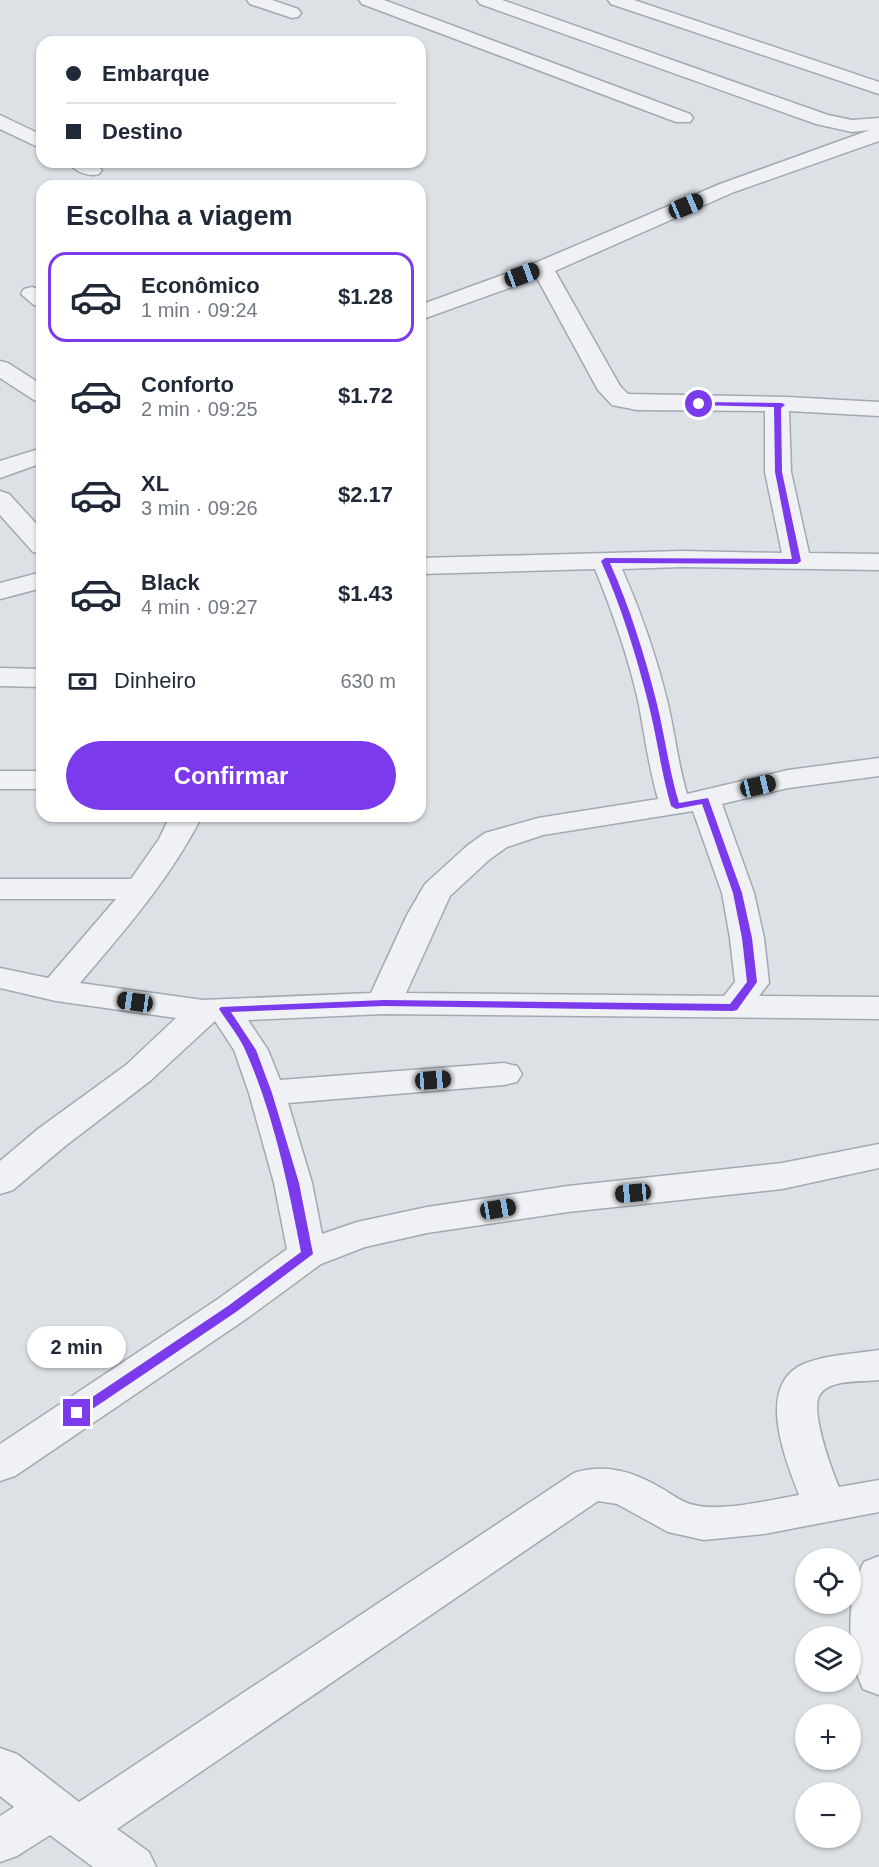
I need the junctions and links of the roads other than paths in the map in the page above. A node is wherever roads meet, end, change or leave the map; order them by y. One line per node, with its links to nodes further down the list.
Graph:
1 (256, 0): 5 (street)
2 (368, 0): 7 (street)
3 (486, 0): 9 (street)
4 (617, 0): 6 (street)
5 (292, 13)
6 (879, 88)
7 (682, 118)
8 (0, 121): 11 (street)
9 (879, 124)
10 (879, 134): 12 (street)
11 (36, 140)
12 (543, 268): 13 (street); 17 (street)
13 (426, 311)
14 (0, 368): 15 (street)
15 (33, 389): 16 (street)
16 (0, 394)
17 (782, 405): 18 (street); 24 (street)
18 (879, 409)
19 (36, 457): 20 (street)
20 (0, 471)
21 (0, 499): 22 (street)
22 (36, 539)
23 (605, 561): 24 (street); 26 (street); 35 (street)
24 (797, 561): 25 (street)
25 (874, 562): 28 (street)
26 (426, 566)
27 (36, 582): 29 (street)
28 (879, 588)
29 (0, 591)
30 (0, 676): 31 (street)
31 (36, 678)
32 (879, 767): 35 (street)
33 (0, 780): 34 (street)
34 (36, 780)
35 (690, 803): 41 (street); 42 (street)
36 (183, 822): 38 (street)
37 (0, 889): 38 (street)
38 (139, 889): 40 (street)
39 (0, 978): 40 (street)
40 (56, 990): 44 (street)
41 (384, 1003): 42 (street); 44 (street)
42 (733, 1007): 43 (street)
43 (879, 1008)
44 (214, 1010): 46 (street); 48 (street)
45 (504, 1074): 46 (street)
46 (267, 1093): 49 (street)
47 (879, 1156): 49 (street)
48 (0, 1181)
49 (307, 1254): 51 (street)
50 (879, 1365): 53 (street)
51 (0, 1465)
52 (879, 1496): 53 (street)
53 (825, 1508): 57 (street)
54 (879, 1574): 55 (street)
55 (879, 1676)
56 (0, 1768): 57 (street)
57 (66, 1818): 58 (street); 59 (street)
58 (0, 1840)
59 (132, 1867)

